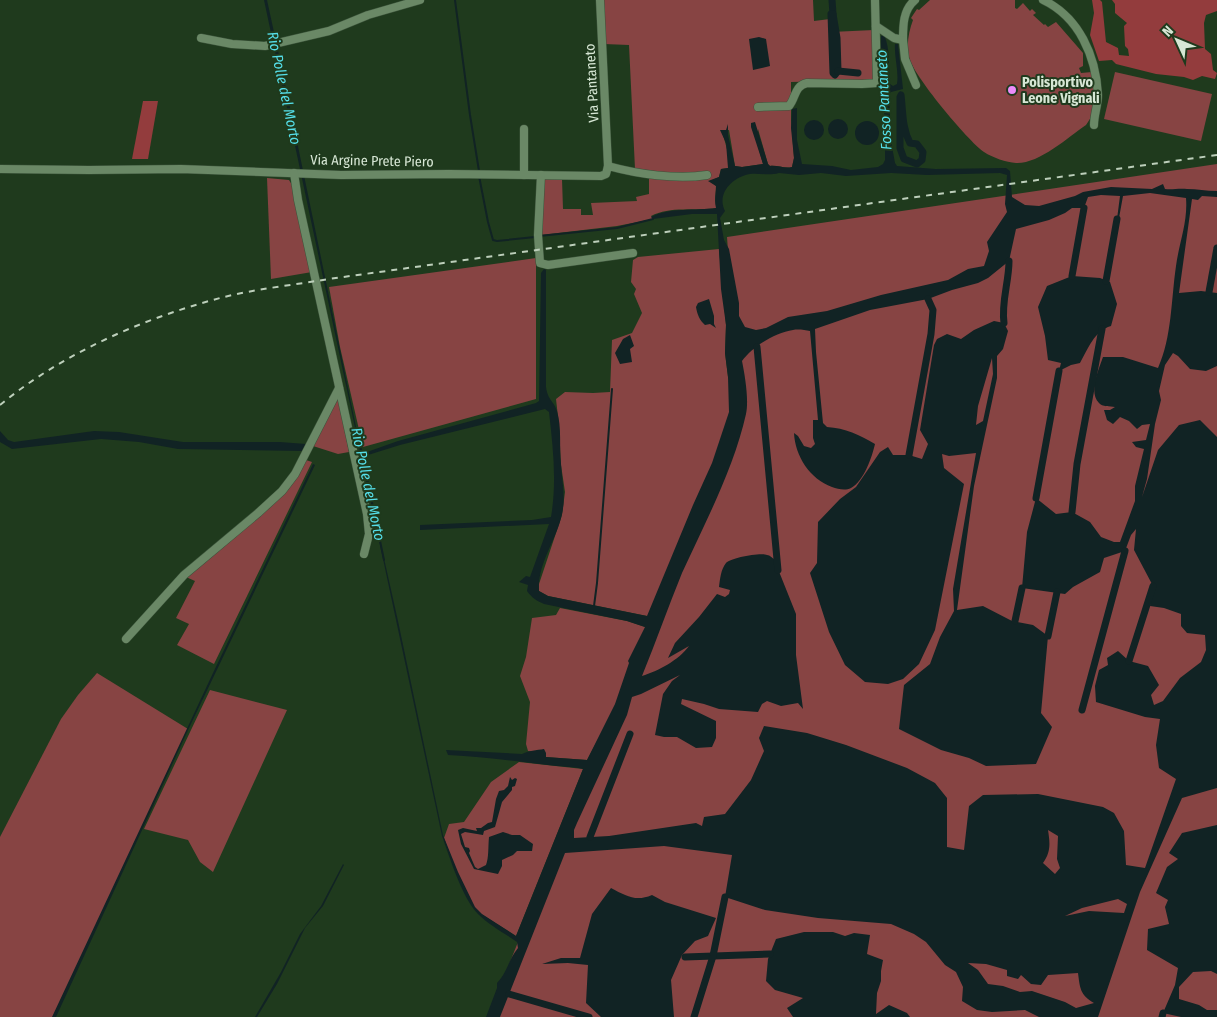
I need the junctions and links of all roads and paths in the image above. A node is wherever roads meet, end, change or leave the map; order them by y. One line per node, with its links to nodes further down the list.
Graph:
1 (420, 0): 8 (street)
2 (600, 0): 14 (street, Via Pantaneto)
3 (874, 0): 7 (street)
4 (915, 0): 9 (street)
5 (1043, 0): 6 (street)
6 (1054, 3): 12 (street)
7 (876, 26): 9 (street); 11 (street)
8 (201, 38)
9 (903, 40): 10 (street)
10 (916, 85)
11 (758, 107)
12 (1094, 125)
13 (524, 129): 17 (street)
14 (608, 166): 18 (street, Via Argine Prete Piero); 19 (street)
15 (0, 169): 16 (street, Via Argine Prete Piero)
16 (295, 173): 17 (street, Via Argine Prete Piero); 21 (street)
17 (524, 175): 18 (street, Via Argine Prete Piero)
18 (541, 175): 20 (street)
19 (707, 176)
20 (633, 252)
21 (339, 388): 22 (street); 23 (street)
22 (364, 554)
23 (126, 639)

